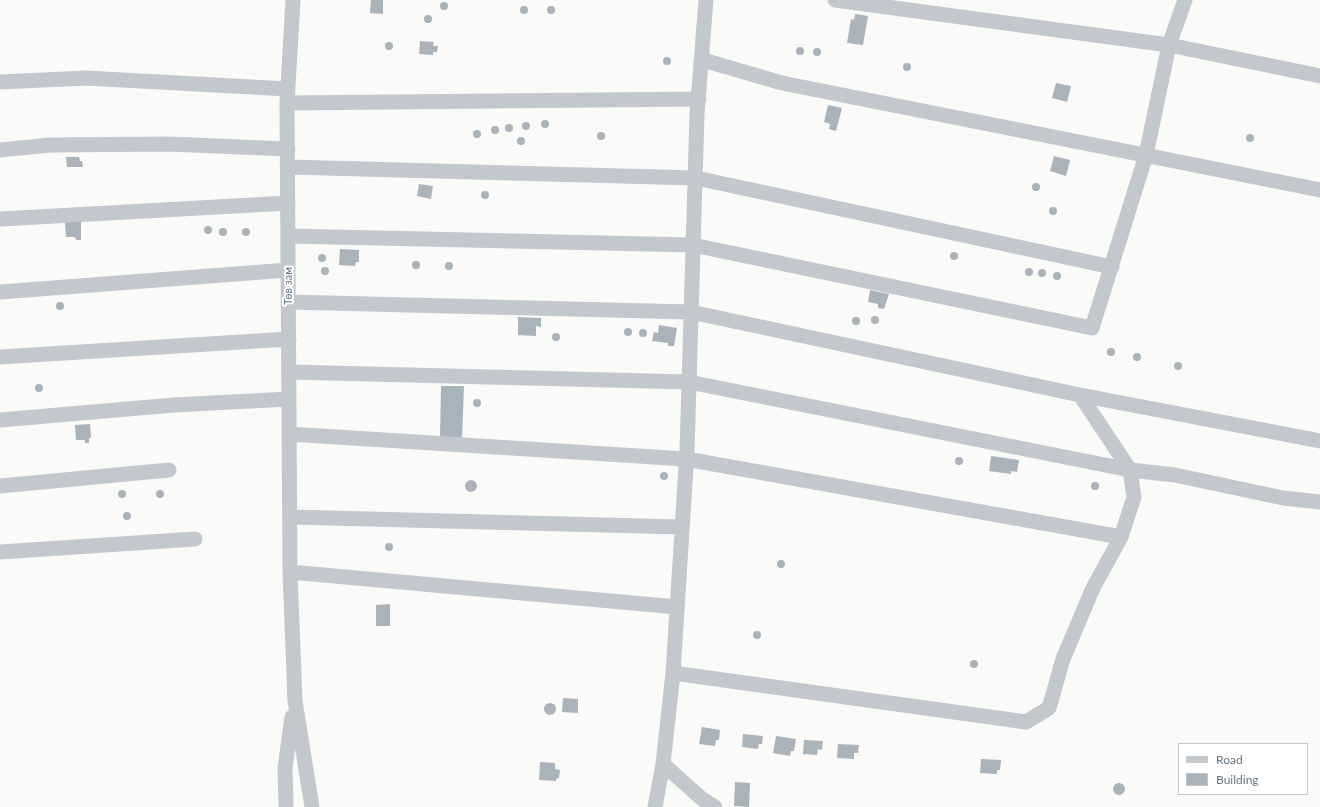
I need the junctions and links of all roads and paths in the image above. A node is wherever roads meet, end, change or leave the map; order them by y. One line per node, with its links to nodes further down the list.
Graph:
1 (293, 0): 9 (street, Төв зам)
2 (706, 0): 6 (street)
3 (835, 0): 5 (street)
4 (1185, 0): 5 (street)
5 (1169, 45): 7 (street); 13 (street)
6 (703, 60): 10 (street); 13 (street)
7 (1320, 76)
8 (0, 82): 9 (street)
9 (288, 96): 10 (street); 11 (street, Төв зам)
10 (699, 99): 15 (street)
11 (288, 149): 12 (street); 14 (street, Төв зам)
12 (0, 150)
13 (1146, 155): 16 (street); 21 (street)
14 (288, 167): 15 (street); 17 (street, Төв зам)
15 (696, 178): 20 (street); 21 (street)
16 (1320, 190)
17 (288, 203): 18 (street); 19 (street, Төв зам)
18 (0, 219)
19 (288, 236): 20 (street); 22 (street, Төв зам)
20 (693, 245): 21 (street); 25 (street)
21 (1112, 267)
22 (288, 270): 23 (street); 24 (street, Төв зам)
23 (0, 292)
24 (288, 302): 25 (street); 26 (street, Төв зам)
25 (691, 312): 29 (street); 30 (street)
26 (289, 339): 27 (street); 28 (street, Төв зам)
27 (0, 357)
28 (289, 372): 29 (street); 31 (street, Төв зам)
29 (689, 382): 35 (street); 37 (street)
30 (1080, 395): 34 (street); 37 (street)
31 (289, 399): 32 (street); 33 (street, Төв зам)
32 (0, 420)
33 (289, 434): 35 (street); 40 (street, Төв зам)
34 (1320, 441)
35 (686, 459): 41 (street); 42 (street)
36 (169, 470): 38 (street)
37 (1130, 470): 39 (street); 42 (street)
38 (0, 486)
39 (1320, 502)
40 (290, 517): 41 (street); 45 (street, Төв зам)
41 (682, 527): 46 (street)
42 (1121, 537): 47 (street)
43 (195, 539): 44 (street)
44 (0, 552)
45 (290, 572): 46 (street); 48 (street, Төв зам)
46 (677, 607): 47 (street)
47 (673, 673): 49 (street)
48 (294, 701): 50 (street); 51 (street)
49 (663, 764): 52 (street); 53 (street)
50 (286, 807)
51 (312, 807)
52 (655, 807)
53 (715, 807)

